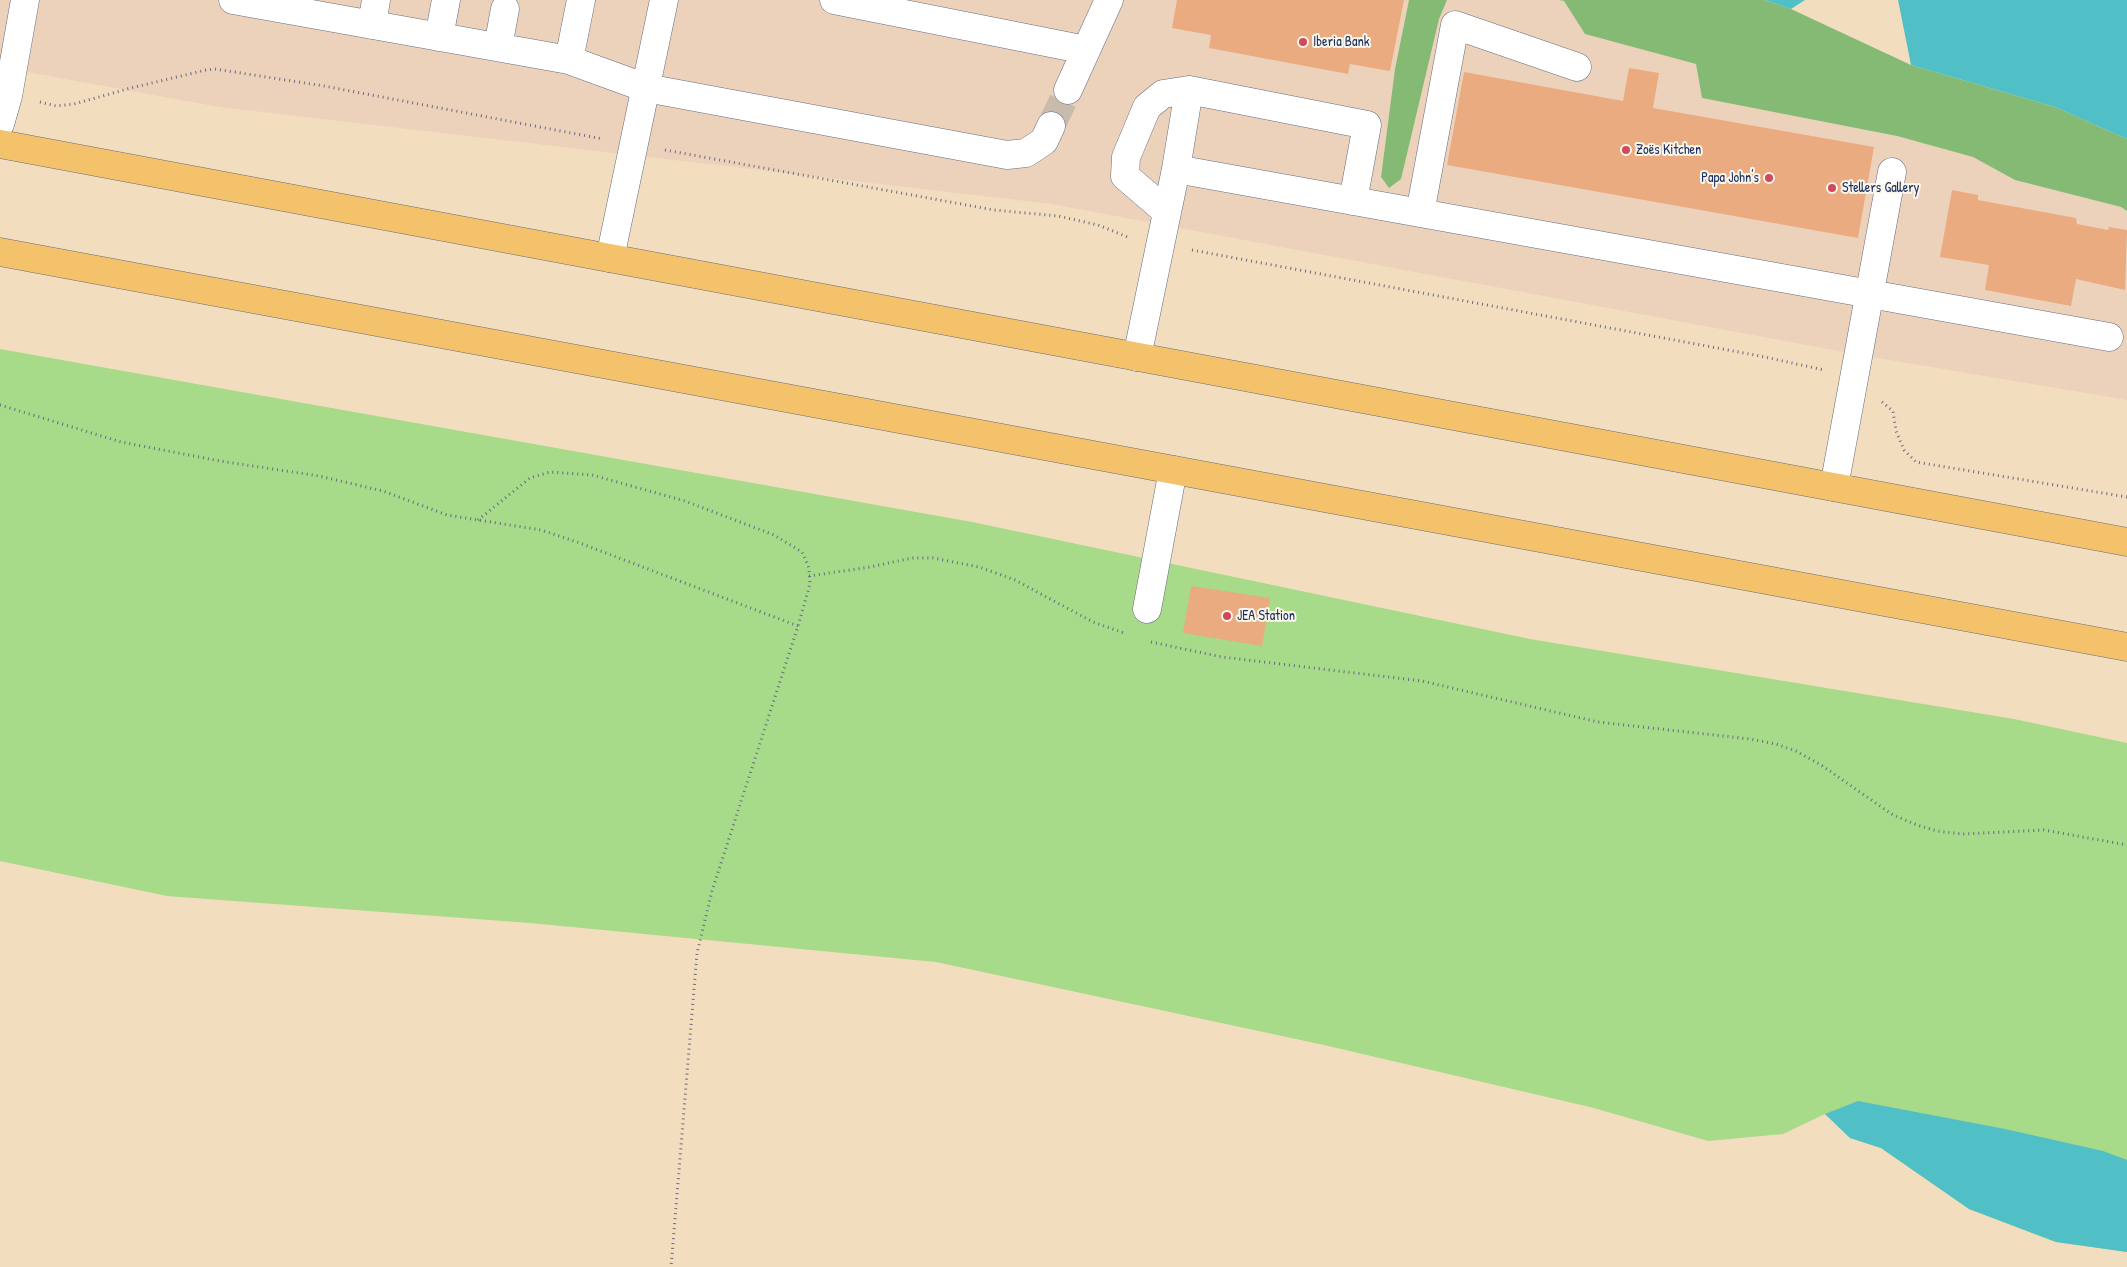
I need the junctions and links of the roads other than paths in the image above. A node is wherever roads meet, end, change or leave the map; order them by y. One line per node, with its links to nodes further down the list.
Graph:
1 (25, 0): 19 (lane)
2 (446, 0): 11 (lane)
3 (581, 0): 14 (lane)
4 (664, 0): 16 (lane)
5 (834, 0): 13 (lane)
6 (1108, 0): 13 (lane)
7 (241, 1): 8 (lane)
8 (303, 6): 10 (lane)
9 (505, 9): 12 (lane)
10 (374, 12): 11 (lane)
11 (439, 37): 12 (lane)
12 (498, 47): 14 (lane)
13 (1086, 50): 17 (lane)
14 (569, 60): 16 (lane)
15 (1577, 68): 26 (lane)
16 (646, 88): 20 (lane); 28 (lane)
17 (1068, 90)
18 (1189, 90): 22 (lane); 24 (lane); 25 (lane)
19 (0, 124)
20 (1051, 126)
21 (0, 144): 28 (main road)
22 (1176, 169): 24 (lane); 25 (lane)
23 (1892, 172): 29 (lane)
24 (1352, 201): 26 (lane)
25 (1167, 212): 31 (lane)
26 (1420, 213): 29 (lane)
27 (0, 252): 32 (main road)
28 (610, 258): 31 (main road)
29 (1870, 294): 30 (lane); 33 (lane)
30 (2108, 337)
31 (1137, 357): 33 (main road)
32 (1173, 470): 35 (lane); 36 (main road)
33 (1834, 487): 34 (main road)
34 (2127, 542)
35 (1147, 609)
36 (2127, 647)

